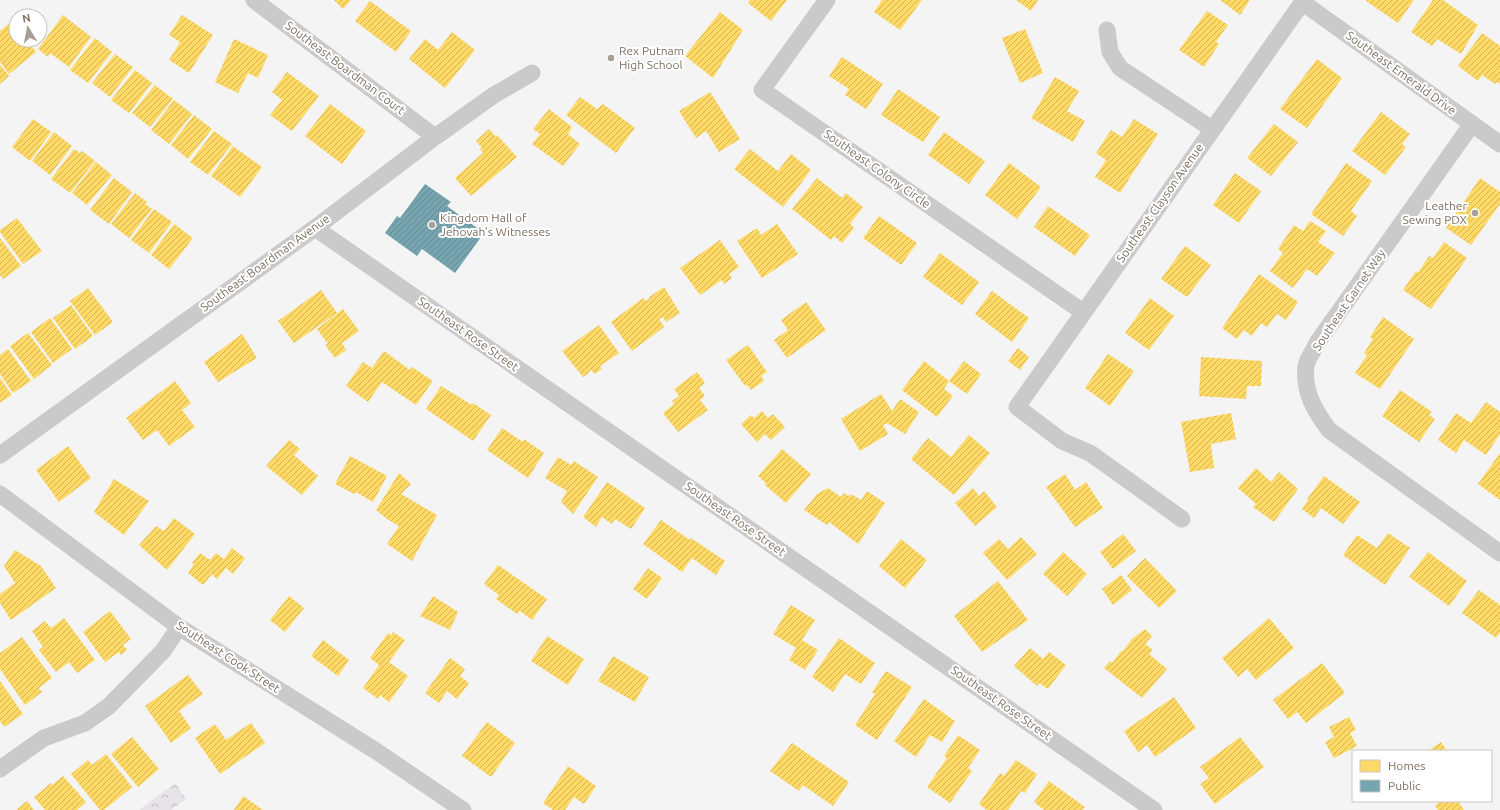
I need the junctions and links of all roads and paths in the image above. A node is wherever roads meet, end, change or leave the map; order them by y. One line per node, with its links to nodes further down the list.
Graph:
1 (254, 0): 8 (street, Southeast Boardman Court)
2 (826, 0): 11 (street, Southeast Colony Circle)
3 (1303, 1): 6 (street, Southeast Emerald Drive); 7 (street, Southeast Clayson Avenue)
4 (1107, 30): 7 (street)
5 (532, 73): 8 (street, Southeast Boardman Avenue)
6 (1472, 124): 9 (street, Southeast Emerald Drive); 15 (street, Southeast Garnet Way)
7 (1212, 129): 11 (street, Southeast Clayson Avenue)
8 (435, 137): 10 (street, Southeast Boardman Avenue)
9 (1500, 144)
10 (315, 228): 12 (street, Southeast Boardman Avenue); 19 (street, Southeast Rose Street)
11 (1083, 312): 14 (street, Southeast Clayson Avenue)
12 (0, 455)
13 (0, 494): 16 (street, Southeast Cook Street)
14 (1182, 519)
15 (1500, 552)
16 (179, 627): 17 (street); 18 (street, Southeast Cook Street)
17 (0, 769)
18 (462, 810)
19 (1154, 810)

